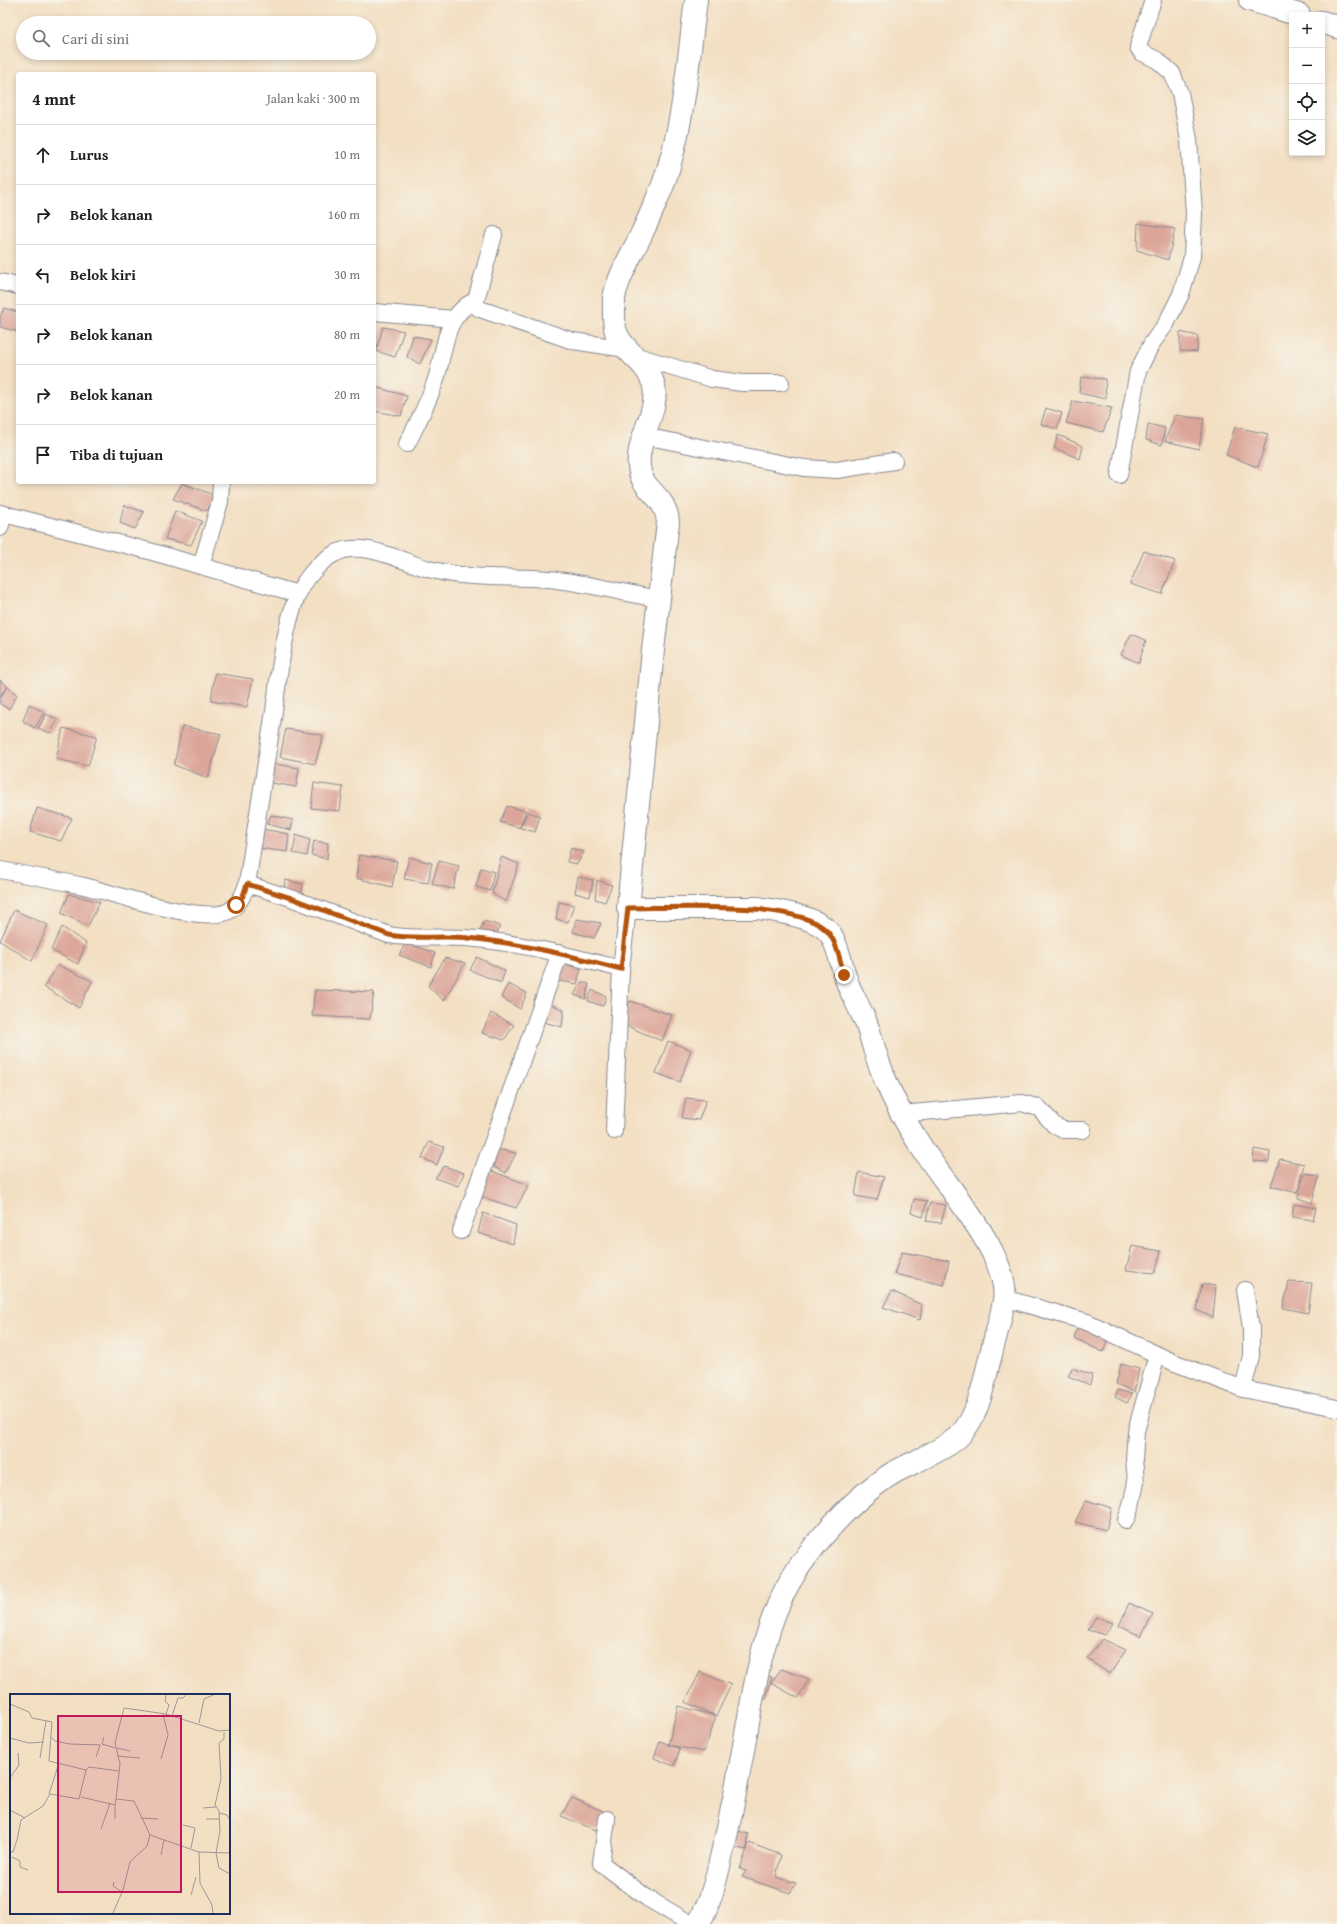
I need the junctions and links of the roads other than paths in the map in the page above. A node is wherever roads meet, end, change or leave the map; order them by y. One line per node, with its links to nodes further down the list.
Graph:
1 (696, 0): 13 (street)
2 (1153, 0): 18 (street)
3 (1250, 0): 4 (street)
4 (1289, 12)
5 (1325, 23): 6 (street)
6 (1337, 27)
7 (494, 235): 10 (street)
8 (0, 282): 9 (street)
9 (16, 286)
10 (476, 300): 12 (street); 13 (street)
11 (376, 312): 12 (street)
12 (453, 319): 16 (street)
13 (630, 352): 14 (street); 15 (street)
14 (781, 384)
15 (644, 436): 17 (street); 23 (street)
16 (407, 444)
17 (894, 461)
18 (1119, 475)
19 (221, 484): 21 (street)
20 (1, 518): 21 (street)
21 (200, 566): 22 (street)
22 (298, 594): 23 (street); 25 (street)
23 (659, 599): 26 (street)
24 (0, 870): 25 (street)
25 (247, 884): 27 (street)
26 (628, 908): 28 (street); 29 (street)
27 (560, 953): 28 (street); 32 (street)
28 (621, 969): 31 (street)
29 (901, 1114): 30 (street); 34 (street)
30 (1083, 1130)
31 (614, 1131)
32 (461, 1231)
33 (1245, 1290): 36 (street)
34 (1004, 1298): 35 (street); 41 (street)
35 (1157, 1355): 36 (street); 38 (street)
36 (1243, 1389): 37 (street)
37 (1337, 1408)
38 (1126, 1520)
39 (607, 1819): 40 (street)
40 (690, 1924)
41 (698, 1924)

